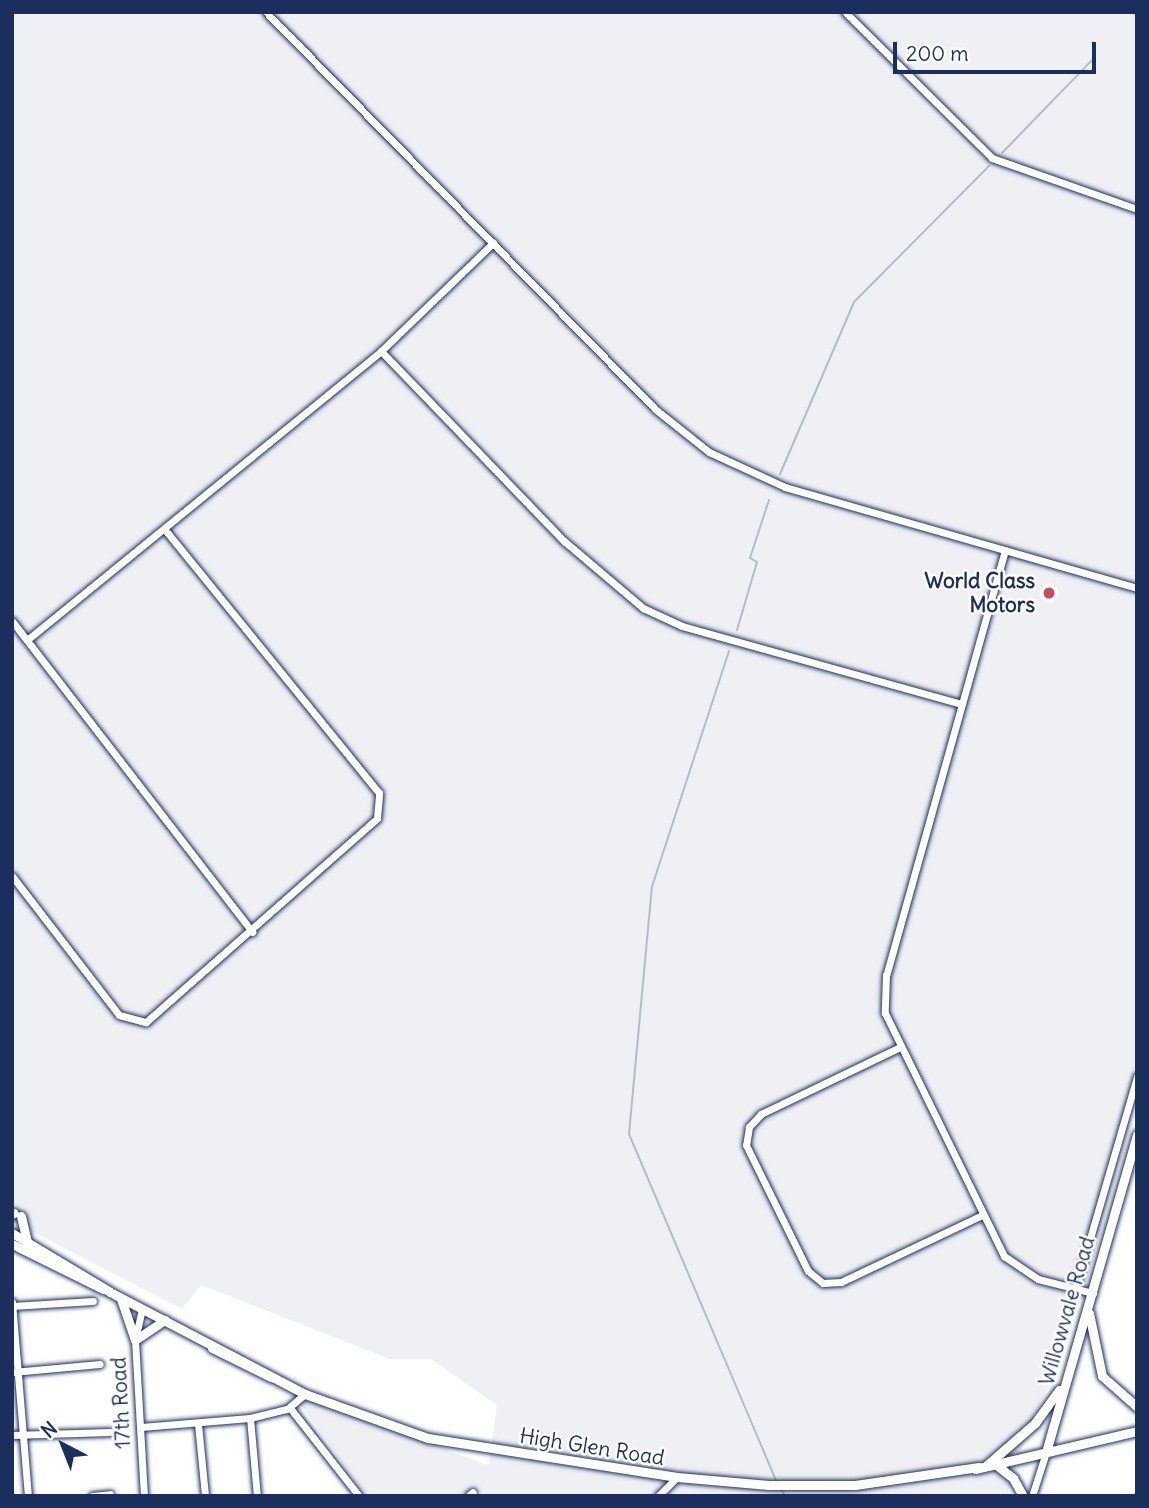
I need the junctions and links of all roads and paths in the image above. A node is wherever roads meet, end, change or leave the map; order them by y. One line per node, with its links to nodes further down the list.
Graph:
1 (266, 12): 4 (street)
2 (845, 12): 3 (street)
3 (1137, 209)
4 (493, 243): 5 (street); 7 (street)
5 (381, 351): 6 (street); 11 (street)
6 (165, 530): 10 (street); 13 (street)
7 (1005, 550): 8 (street); 11 (street)
8 (1137, 588)
9 (12, 621): 10 (street)
10 (27, 640): 13 (street)
11 (961, 704): 14 (street)
12 (12, 876): 13 (street)
13 (251, 932)
14 (898, 1048): 18 (street); 18 (street)
15 (1137, 1076): 23 (street)
16 (1137, 1135): 24 (main road, Willowvale Road)
17 (16, 1214): 20 (main road)
18 (982, 1215): 23 (street)
19 (12, 1233): 20 (main road, High Glen Road)
20 (27, 1242): 22 (main road, High Glen Road)
21 (14, 1248): 22 (main road, High Glen Road)
22 (105, 1289): 25 (main road, High Glen Road)
23 (1075, 1290): 24 (street)
24 (1093, 1293): 29 (main road, Willowvale Road)
25 (121, 1298): 28 (main road, High Glen Road); 31 (main road)
26 (93, 1301): 27 (street)
27 (12, 1305): 33 (street)
28 (142, 1308): 30 (main road, High Glen Road); 31 (street, 17th Road)
29 (1089, 1308): 34 (main road, Willowvale Road); 36 (main road)
30 (165, 1320): 31 (main road); 35 (main road, High Glen Road)
31 (135, 1340): 40 (street, 17th Road)
32 (100, 1364): 33 (street)
33 (15, 1372): 43 (street)
34 (1066, 1380): 45 (main road, Willowvale Road); 46 (main road)
35 (305, 1394): 37 (street); 47 (main road, High Glen Road)
36 (1137, 1407)
37 (290, 1408): 38 (street); 54 (street)
38 (250, 1418): 39 (street); 53 (street)
39 (198, 1424): 40 (street); 52 (street)
40 (141, 1427): 51 (street, 17th Road)
41 (1137, 1431): 45 (main road, High Glen Road)
42 (110, 1432): 43 (street)
43 (24, 1434): 44 (street); 49 (street)
44 (12, 1435)
45 (1046, 1452): 46 (main road, High Glen Road); 57 (street, Willowvale Road)
46 (987, 1466): 47 (main road, High Glen Road); 56 (main road)
47 (677, 1477): 55 (street)
48 (110, 1494): 50 (street)
49 (28, 1496)
50 (92, 1496)
51 (144, 1496)
52 (205, 1496)
53 (257, 1496)
54 (359, 1496)
55 (658, 1496)
56 (1023, 1496)
57 (1032, 1496)

